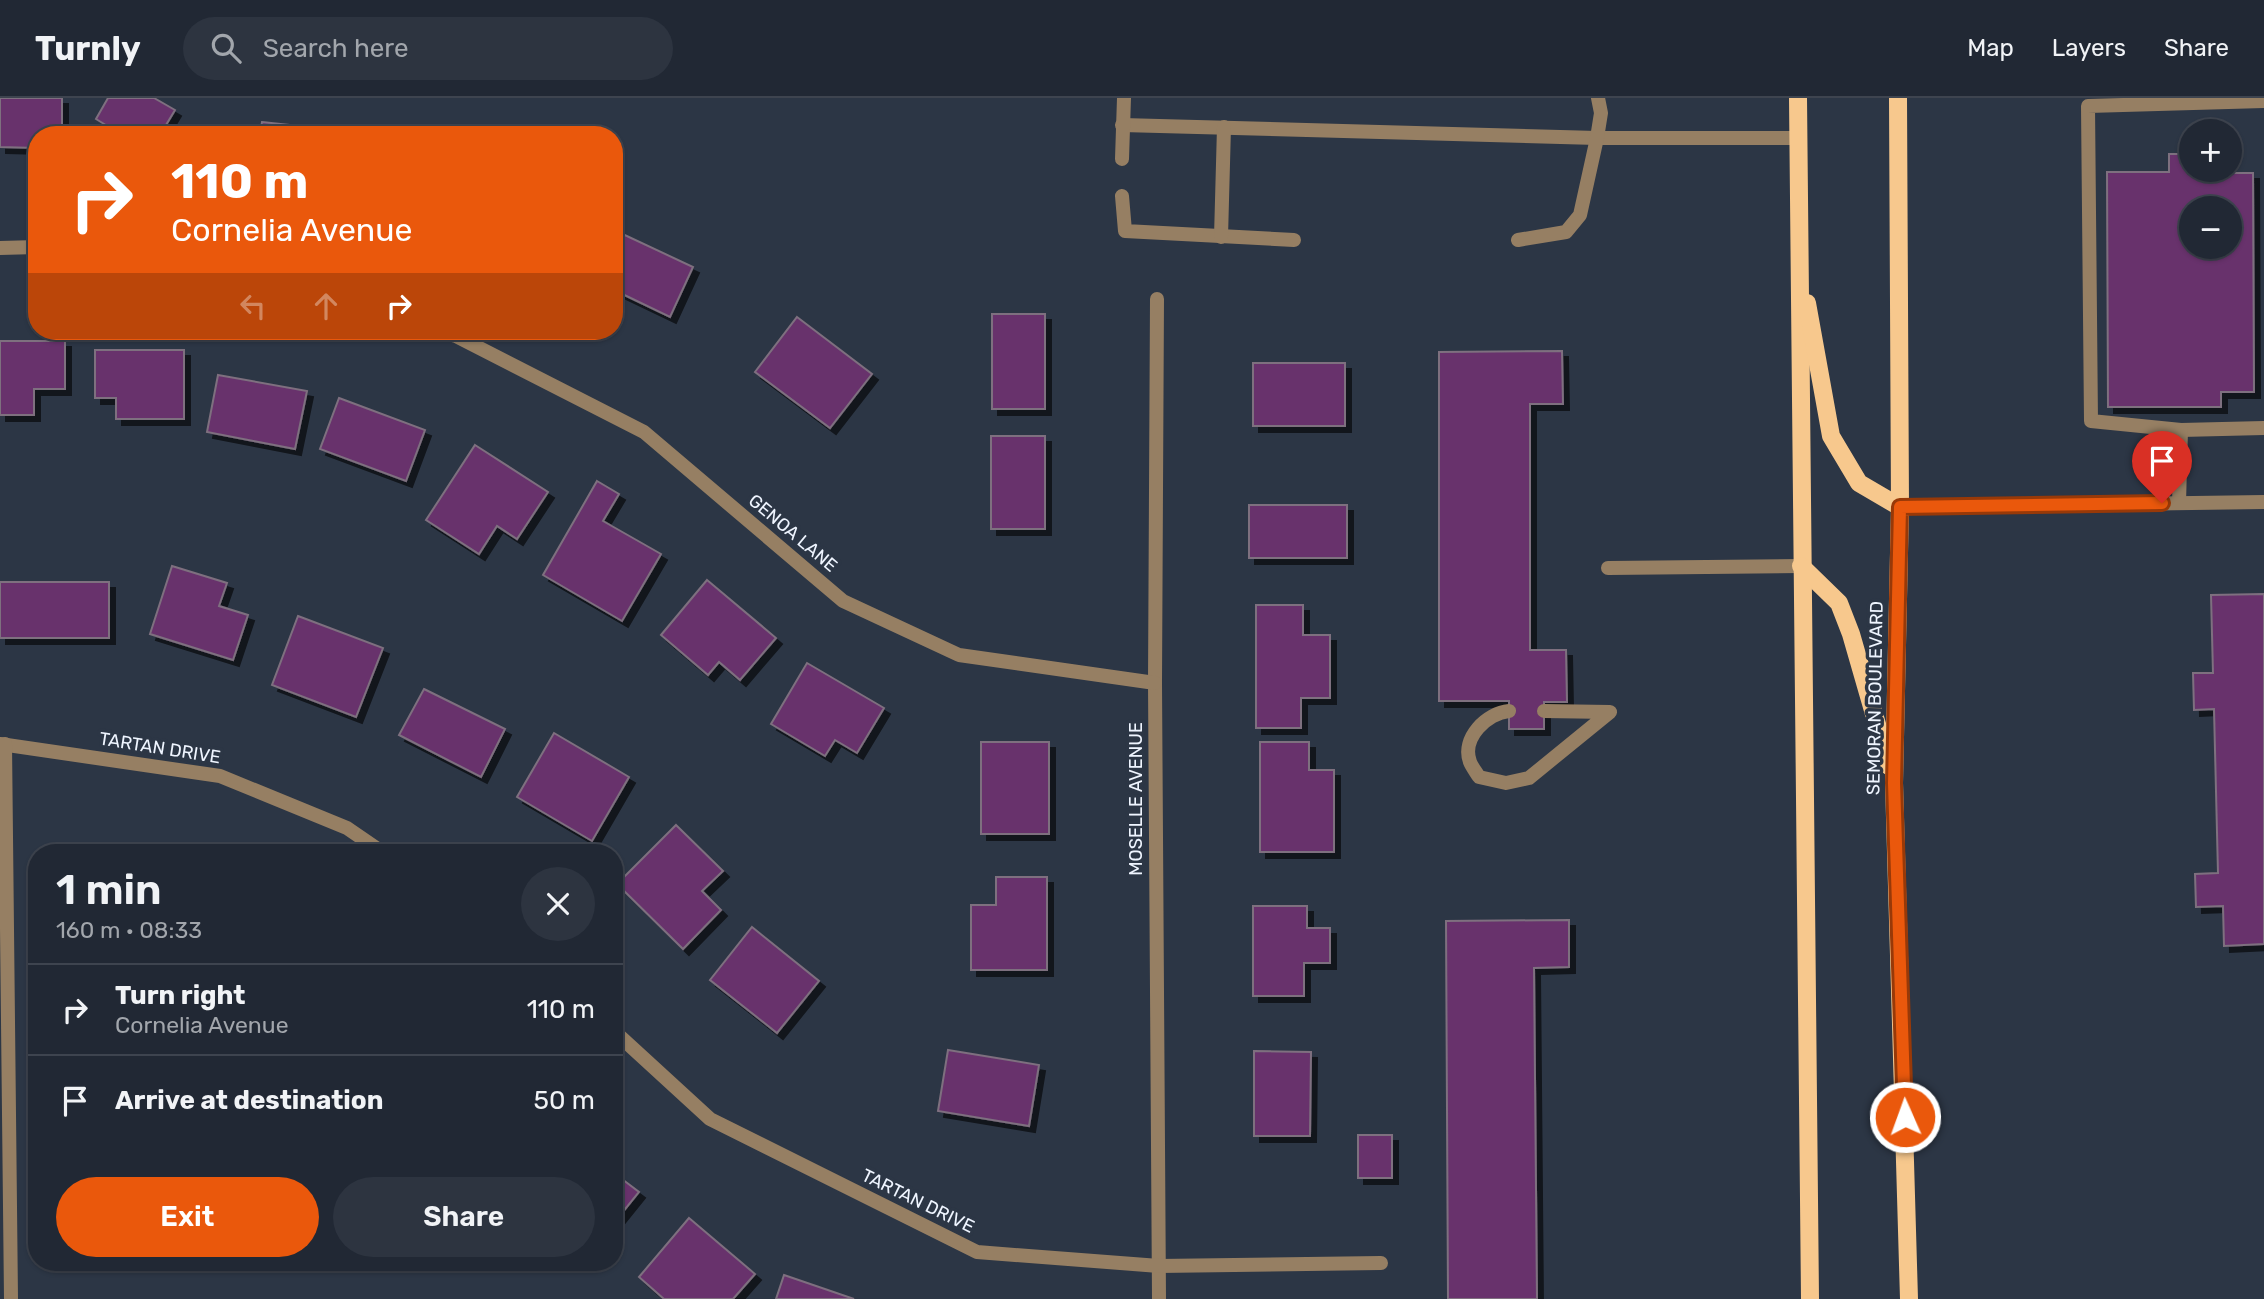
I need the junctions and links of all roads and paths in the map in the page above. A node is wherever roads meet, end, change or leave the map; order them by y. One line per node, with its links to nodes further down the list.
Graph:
1 (1124, 98): 6 (street)
2 (1598, 98): 8 (street)
3 (1798, 98): 9 (main road)
4 (1899, 98): 24 (main road, SEMORAN BOULEVARD)
5 (2264, 101): 21 (street)
6 (1122, 125): 7 (street); 10 (street)
7 (1224, 127): 8 (street); 12 (street)
8 (1597, 138): 9 (street); 14 (street)
9 (1798, 138): 17 (main road)
10 (1122, 159)
11 (1122, 196): 12 (street)
12 (1221, 237): 13 (street)
13 (1294, 240)
14 (1518, 240)
15 (28, 247): 16 (street)
16 (0, 248)
17 (1798, 251): 24 (main road); 25 (main road)
18 (1157, 299): 27 (street, MOSELLE AVENUE)
19 (464, 340): 27 (street, GENOA LANE)
20 (2264, 428): 21 (street)
21 (2181, 430): 23 (street)
22 (2264, 502): 23 (street)
23 (2179, 503): 24 (street)
24 (1900, 507): 31 (main road, SEMORAN BOULEVARD)
25 (1801, 566): 26 (street); 31 (main road); 38 (main road)
26 (1608, 568)
27 (1155, 684): 35 (street, MOSELLE AVENUE)
28 (1509, 711): 29 (street)
29 (1544, 711)
30 (2, 744): 32 (street, TARTAN DRIVE); 36 (street)
31 (1894, 783): 39 (main road, SEMORAN BOULEVARD)
32 (370, 844)
33 (623, 1039): 35 (street, TARTAN DRIVE)
34 (1381, 1263): 35 (street, TARTAN DRIVE)
35 (1159, 1266): 37 (street, MOSELLE AVENUE)
36 (11, 1299)
37 (1159, 1299)
38 (1810, 1299)
39 (1909, 1299)

